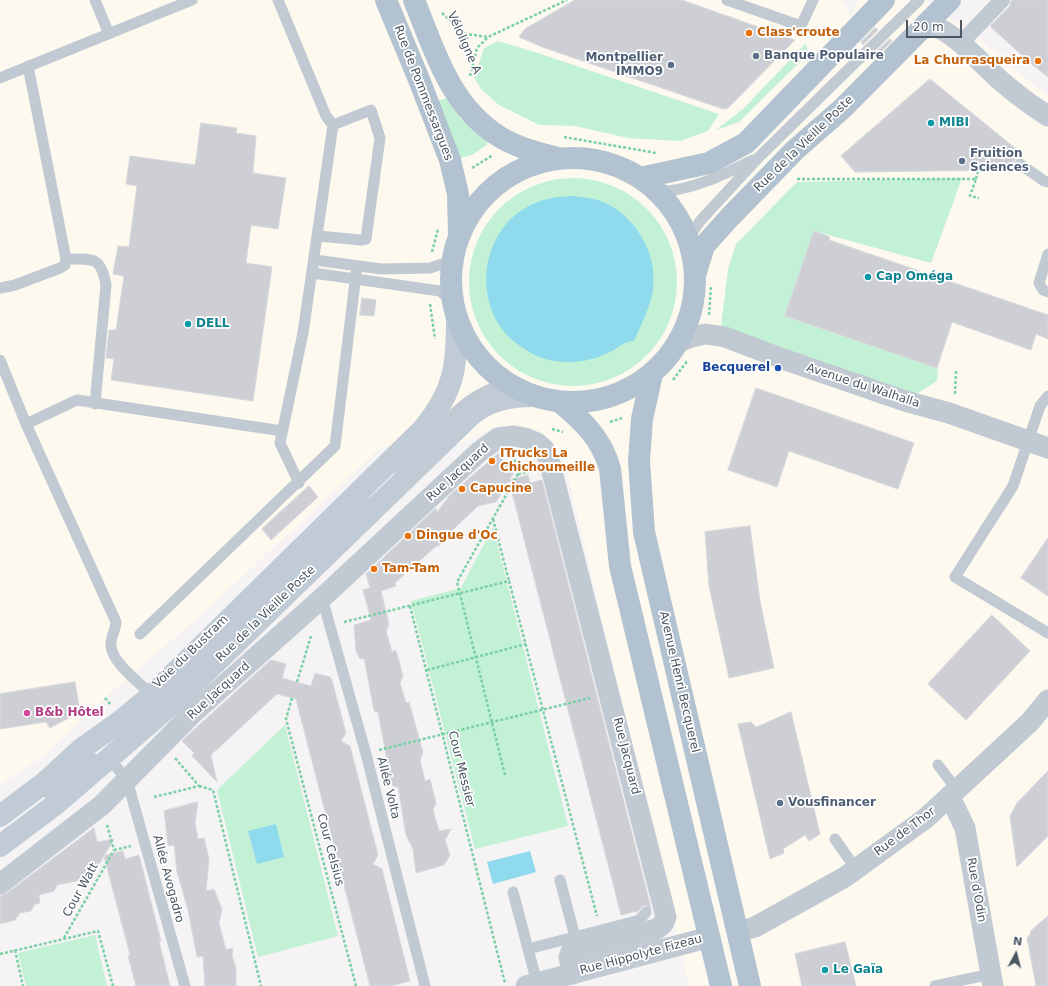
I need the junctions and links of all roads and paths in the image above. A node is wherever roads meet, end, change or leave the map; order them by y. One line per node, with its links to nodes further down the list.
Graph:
1 (95, 0): 15 (lane)
2 (192, 0): 15 (lane)
3 (278, 0): 22 (lane)
4 (386, 0): 30 (main road, Rue de Pommessargues)
5 (414, 0): 24 (main road, Rue de Pommessargues)
6 (567, 0): 16 (path)
7 (727, 0): 8 (lane)
8 (813, 0)
9 (884, 0): 31 (main road)
10 (919, 0): 26 (lane)
11 (950, 0): 14 (main road, Rue de la Vieille Poste)
12 (1002, 0): 17 (street)
13 (443, 18): 16 (path, Véloligne A)
14 (927, 24): 17 (street); 46 (main road, Rue de la Vieille Poste)
15 (109, 34): 18 (lane)
16 (488, 37): 19 (path, Véloligne A)
17 (961, 43): 21 (street)
18 (28, 66): 20 (lane); 42 (lane)
19 (466, 72)
20 (0, 78)
21 (1048, 116)
22 (333, 125): 37 (lane); 37 (lane)
23 (559, 137): 25 (path)
24 (509, 141): 27 (main road, Rue de Pommessargues); 30 (path)
25 (662, 152)
26 (759, 157): 35 (lane); 39 (lane)
27 (561, 159): 31 (main road); 38 (main road)
28 (1020, 164): 34 (lane)
29 (978, 170): 33 (path)
30 (454, 178): 38 (main road, Rue de Pommessargues)
31 (640, 178): 35 (main road)
32 (790, 179): 33 (path)
33 (976, 179): 36 (path)
34 (1048, 182)
35 (658, 192): 39 (main road)
36 (978, 198)
37 (318, 236): 43 (lane)
38 (459, 236): 41 (main road)
39 (688, 238): 46 (main road)
40 (1048, 254): 49 (lane)
41 (453, 257): 44 (lane); 50 (main road)
42 (66, 259): 48 (lane); 58 (lane)
43 (315, 260): 44 (lane); 45 (lane)
44 (357, 266): 47 (lane)
45 (313, 273): 47 (lane); 62 (lane)
46 (696, 273): 51 (main road)
47 (355, 278): 50 (lane); 66 (lane)
48 (0, 288)
49 (1048, 292)
50 (454, 310): 54 (main road); 84 (main road, Rue de la Vieille Poste)
51 (684, 351): 53 (path); 53 (main road); 63 (street, Avenue du Walhalla)
52 (0, 360): 60 (lane)
53 (661, 378): 57 (main road); 59 (main road, Avenue Henri Becquerel)
54 (507, 383): 55 (main road); 67 (lane)
55 (534, 396): 57 (main road); 67 (main road, Rue de la Vieille Poste)
56 (1048, 396): 63 (lane)
57 (560, 402): 61 (main road)
58 (95, 404): 60 (lane); 62 (lane)
59 (643, 411): 61 (path); 108 (main road, Avenue Henri Becquerel)
60 (26, 424): 84 (lane)
61 (590, 429): 110 (main road)
62 (282, 431): 66 (lane)
63 (1027, 441): 64 (street, Avenue du Walhalla); 74 (lane)
64 (1048, 448)
65 (518, 474): 68 (path)
66 (298, 483): 75 (lane)
67 (378, 504): 84 (main road, Rue de la Vieille Poste)
68 (493, 519): 69 (path); 70 (path)
69 (509, 580): 70 (path); 77 (path)
70 (460, 593): 72 (path); 78 (path)
71 (322, 598): 73 (lane, Allée Volta); 81 (street, Rue Jacquard); 93 (street, Rue Jacquard)
72 (410, 606): 73 (path); 79 (path, Cour Messier)
73 (330, 626): 88 (lane, Allée Volta)
74 (1048, 633)
75 (140, 634)
76 (311, 636): 80 (path)
77 (526, 644): 78 (path); 85 (path)
78 (476, 658): 79 (path); 86 (path)
79 (426, 670): 87 (path, Cour Messier)
80 (297, 682)
81 (610, 693): 85 (path); 115 (street, Rue Jacquard)
82 (292, 698): 122 (path, Cour Celsius)
83 (1048, 700): 95 (street, Rue de Thor)
84 (159, 702): 90 (main road, Rue de la Vieille Poste); 97 (main road, Rue de la Vieille Poste); 98 (lane, Voie du Bustram)
85 (543, 710): 86 (path); 107 (path)
86 (492, 722): 87 (path); 92 (path)
87 (443, 734): 88 (path); 124 (path, Cour Messier)
88 (366, 754): 123 (lane, Allée Volta)
89 (172, 756): 94 (path)
90 (109, 758): 93 (lane); 100 (main road, Rue de la Vieille Poste)
91 (938, 765): 95 (lane)
92 (505, 775)
93 (127, 780): 104 (street, Rue Jacquard); 120 (lane, Allée Avogadro)
94 (199, 786): 96 (path); 121 (path)
95 (953, 793): 102 (street, Rue de Thor); 116 (street, Rue d'Odin)
96 (154, 797)
97 (0, 816)
98 (0, 828)
99 (835, 839): 102 (lane)
100 (0, 846)
101 (114, 850): 111 (path, Cour Watt)
102 (856, 869): 108 (street, Rue de Thor)
103 (560, 880): 109 (lane)
104 (0, 884)
105 (513, 892): 112 (lane)
106 (646, 912): 107 (lane)
107 (600, 930): 109 (lane)
108 (738, 932): 126 (main road, Avenue Henri Becquerel)
109 (575, 937): 112 (lane)
110 (710, 937): 115 (street, Rue Hippolyte Fizeau); 125 (main road)
111 (64, 939): 113 (path, Cour Watt); 119 (path, Cour Watt)
112 (528, 949): 117 (lane)
113 (15, 950): 114 (path, Cour Watt); 118 (path)
114 (0, 954)
115 (573, 974): 117 (street, Rue Hippolyte Fizeau)
116 (992, 980): 127 (lane)
117 (531, 985)
118 (23, 986)
119 (112, 986)
120 (184, 986)
121 (261, 986)
122 (356, 986)
123 (425, 986)
124 (506, 986)
125 (721, 986)
126 (750, 986)
127 (935, 986)

